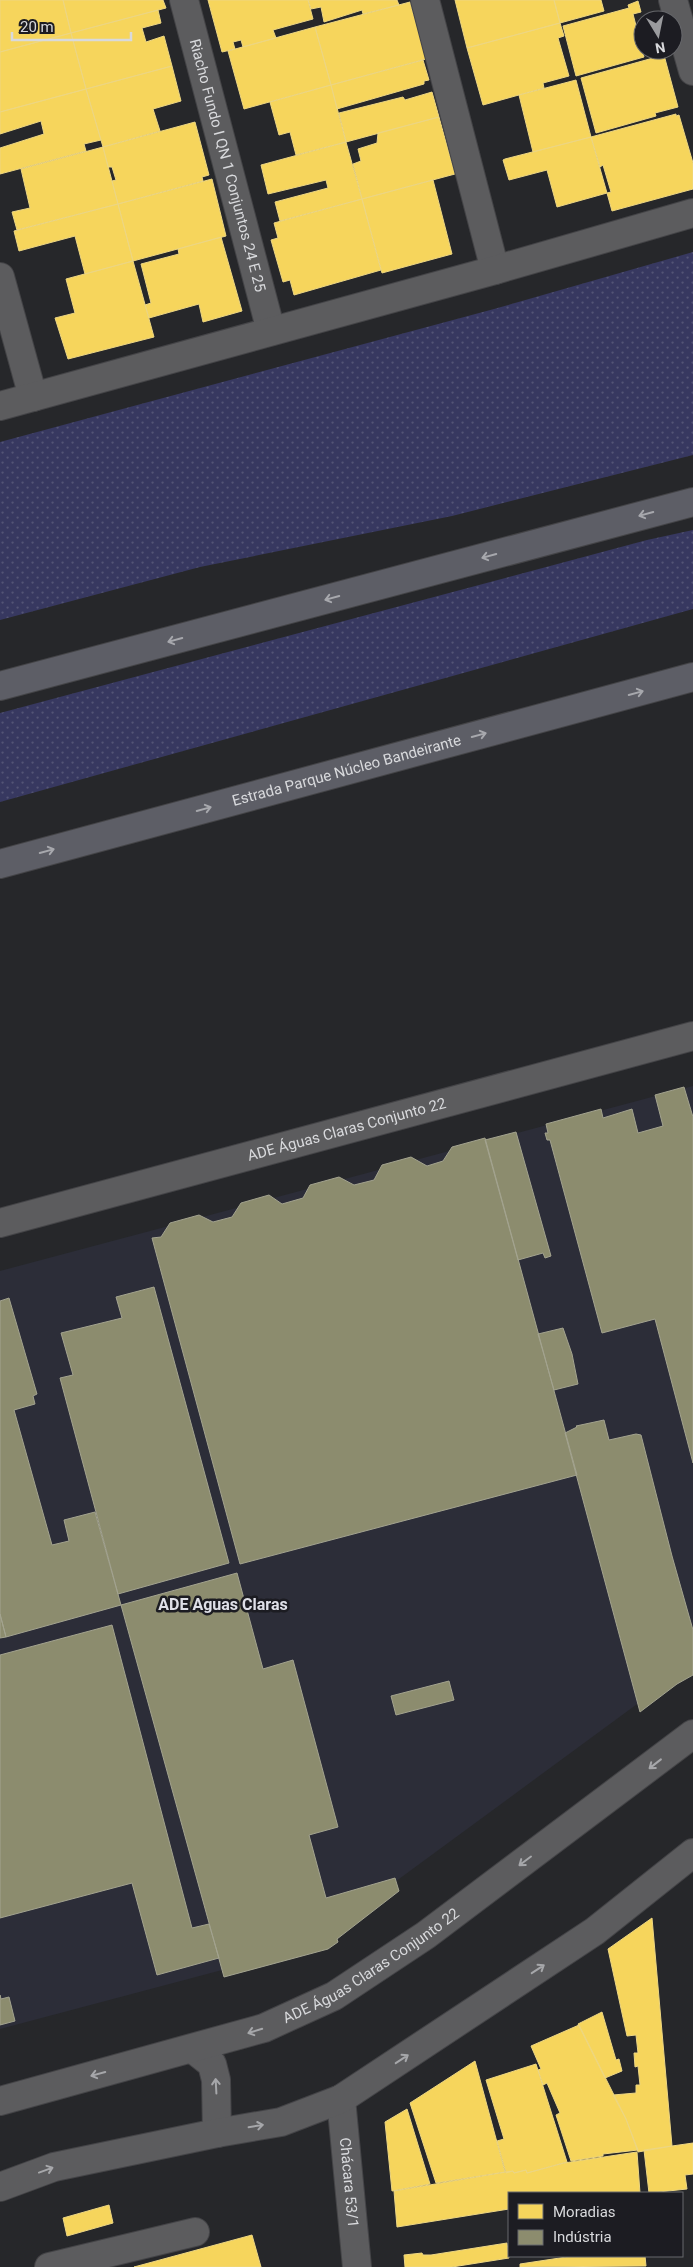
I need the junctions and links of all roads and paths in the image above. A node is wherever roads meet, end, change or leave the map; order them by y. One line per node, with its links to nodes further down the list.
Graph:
1 (184, 0): 8 (street, Riacho Fundo I QN 1 Conjuntos 24 E 25)
2 (425, 0): 6 (street)
3 (673, 0): 4 (street)
4 (693, 72)
5 (693, 213): 6 (street)
6 (495, 270): 8 (street)
7 (0, 277): 9 (street)
8 (271, 331): 9 (street)
9 (33, 397): 10 (street)
10 (0, 406)
11 (693, 502): 13 (highway, one-way to 13)
12 (693, 677): 14 (highway, Estrada Parque Núcleo Bandeirante, one-way to 12)
13 (0, 686)
14 (0, 864)
15 (693, 1036): 16 (street, ADE Águas Claras Conjunto 22)
16 (0, 1223)
17 (693, 1734): 19 (street, ADE Águas Claras Conjunto 22, one-way to 19)
18 (693, 1853): 20 (street, one-way to 18)
19 (193, 2049): 21 (street, ADE Águas Claras Conjunto 22, one-way to 21); 22 (street, one-way to 19)
20 (341, 2099): 22 (street, one-way to 20); 26 (street, Chácara 53/1)
21 (0, 2101)
22 (217, 2133): 23 (street, one-way to 22)
23 (0, 2187)
24 (195, 2232): 25 (street)
25 (49, 2267)
26 (358, 2267)

